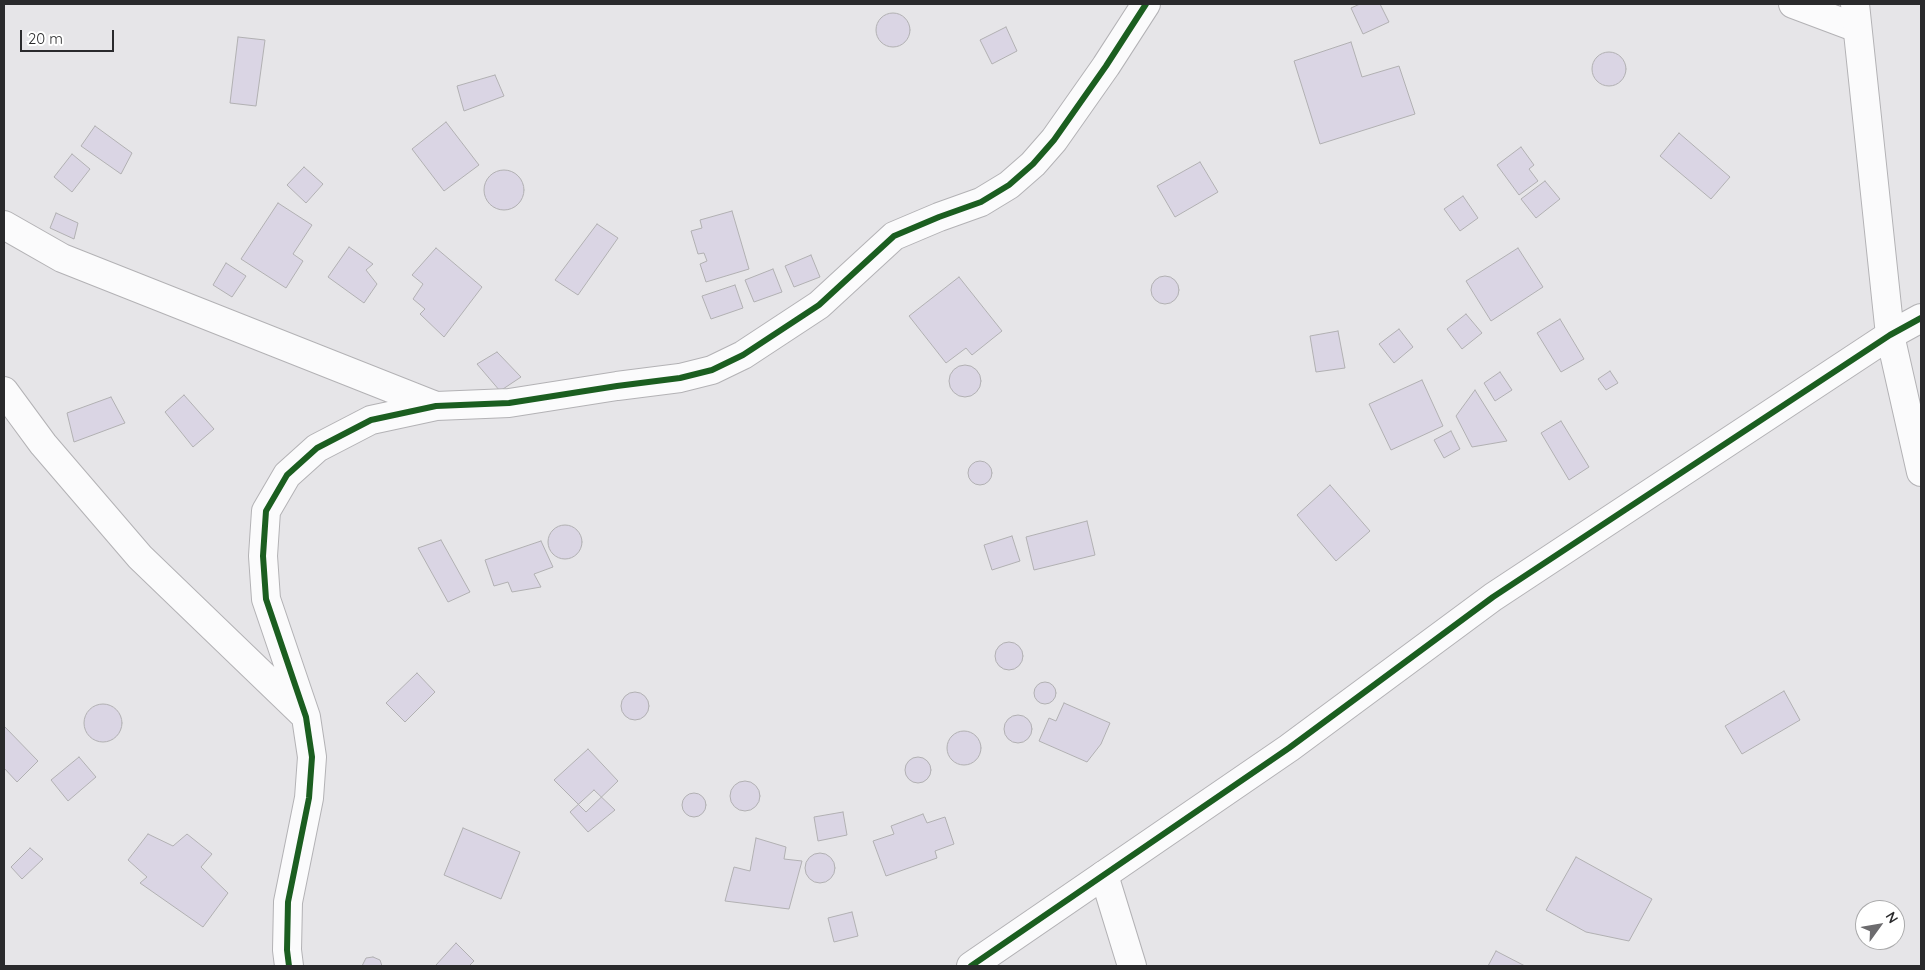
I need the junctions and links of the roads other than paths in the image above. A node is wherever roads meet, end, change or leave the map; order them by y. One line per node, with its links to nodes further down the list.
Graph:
1 (1146, 4): 8 (street)
2 (1793, 4): 3 (street)
3 (1856, 16): 6 (street)
4 (4, 225): 8 (street)
5 (1921, 318): 6 (street)
6 (1890, 335): 9 (street); 11 (street)
7 (4, 392): 10 (street)
8 (436, 406): 10 (street)
9 (1921, 472)
10 (306, 717): 12 (street)
11 (1104, 875): 13 (street); 14 (street)
12 (289, 966)
13 (971, 966)
14 (1132, 966)

